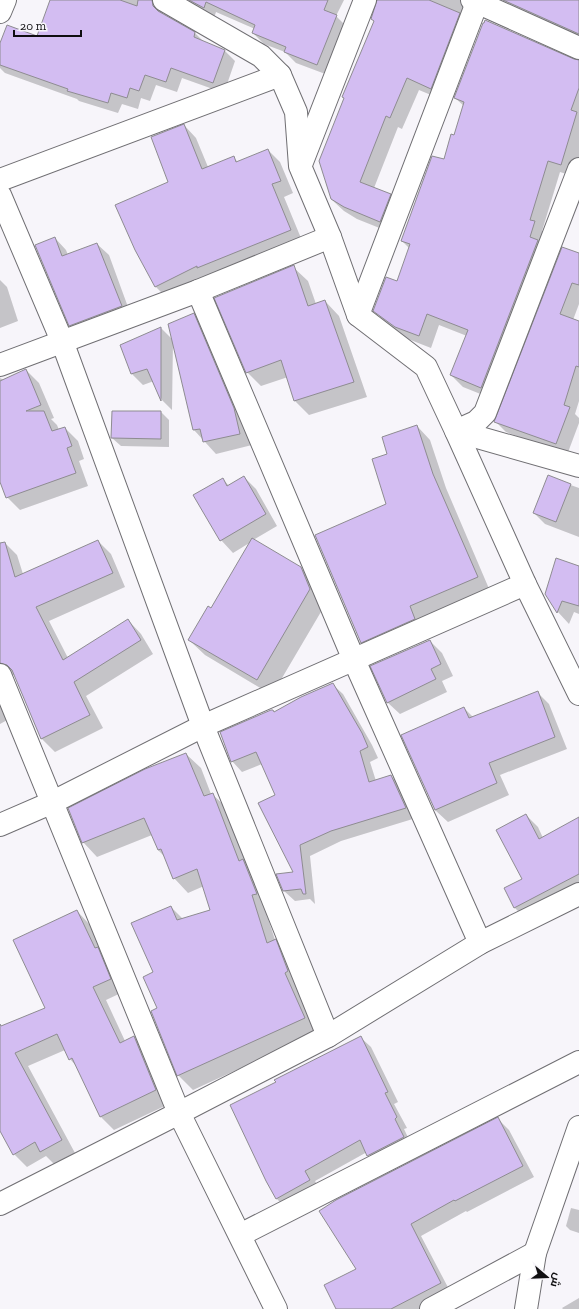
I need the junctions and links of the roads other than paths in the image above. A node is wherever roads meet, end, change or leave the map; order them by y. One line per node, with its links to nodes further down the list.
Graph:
1 (5, 0): 5 (street)
2 (164, 0): 7 (street)
3 (365, 0): 8 (street)
4 (476, 1): 6 (street); 15 (street)
5 (0, 12)
6 (579, 48)
7 (280, 75): 8 (street); 10 (street)
8 (300, 166): 13 (street)
9 (579, 169): 12 (street)
10 (0, 180)
11 (0, 195): 16 (street)
12 (575, 195): 18 (street)
13 (330, 237): 14 (street); 15 (street)
14 (198, 291): 16 (street); 21 (street)
15 (358, 315): 18 (street)
16 (62, 341): 17 (street); 24 (street)
17 (0, 365)
18 (456, 431): 19 (street); 20 (street)
19 (579, 466)
20 (525, 584): 21 (street); 23 (street)
21 (354, 660): 24 (street); 28 (street)
22 (0, 675): 25 (street)
23 (579, 694)
24 (203, 726): 25 (street); 29 (street)
25 (53, 802): 26 (street); 31 (street)
26 (0, 826)
27 (579, 894): 28 (street)
28 (480, 943): 29 (street)
29 (328, 1036): 31 (street)
30 (579, 1062): 34 (street)
31 (179, 1113): 33 (street); 34 (street)
32 (579, 1127): 35 (street)
33 (0, 1204)
34 (240, 1235): 36 (street)
35 (535, 1253): 37 (street); 38 (street)
36 (276, 1309)
37 (431, 1309)
38 (526, 1309)

